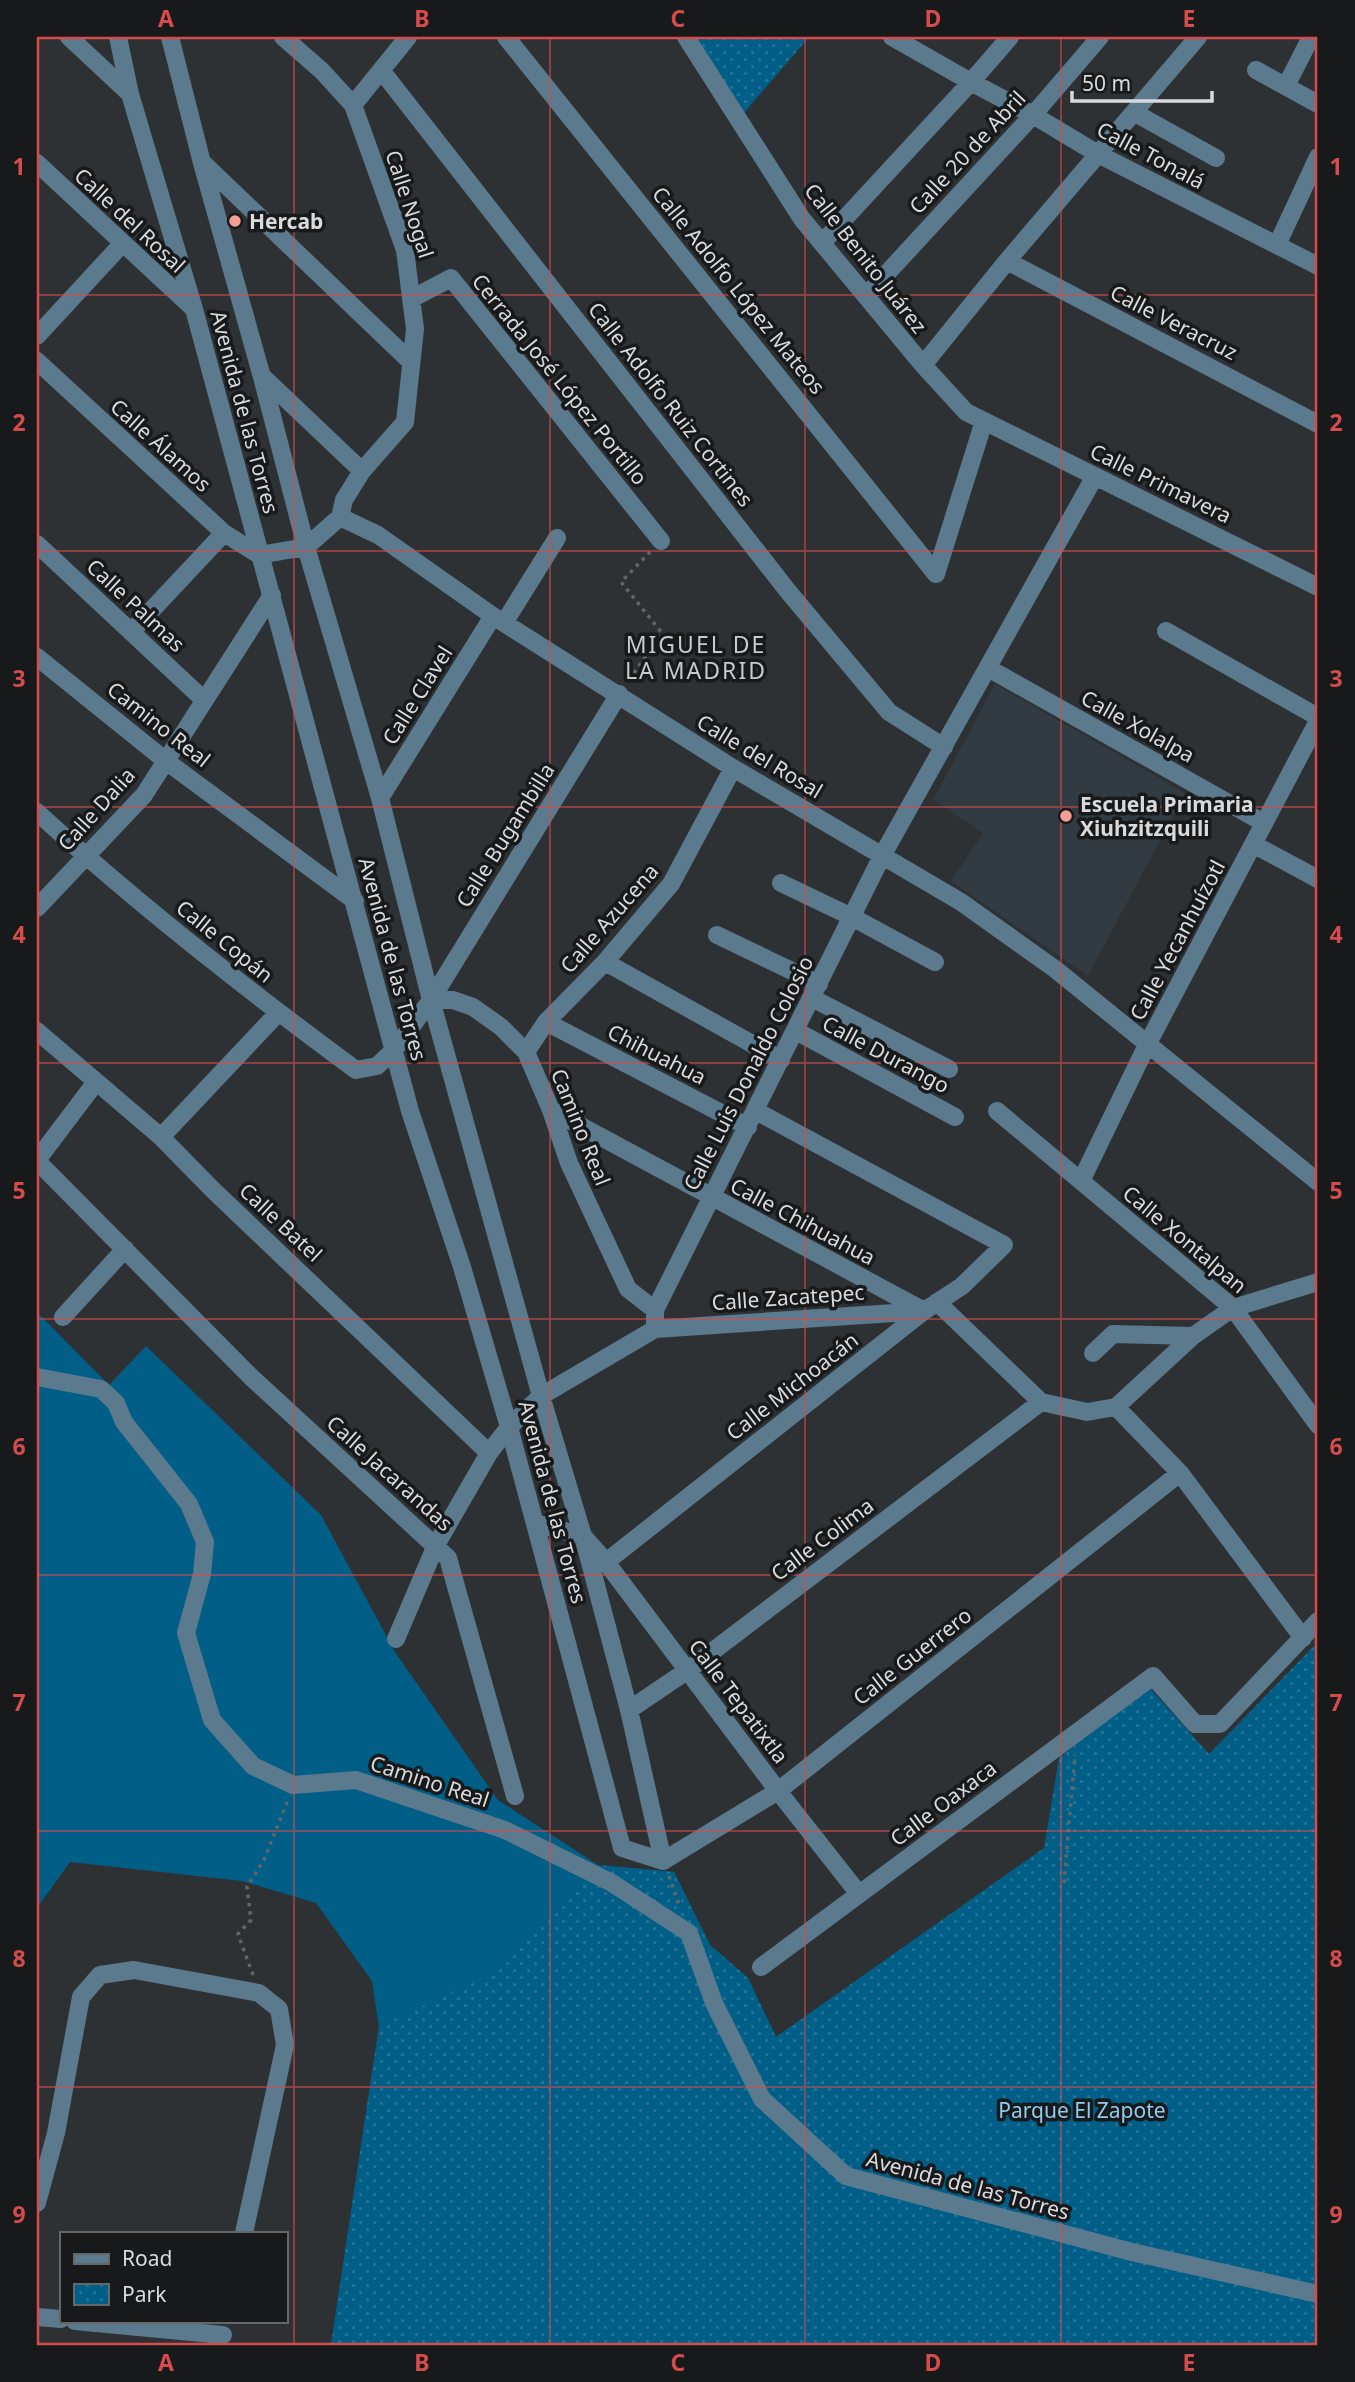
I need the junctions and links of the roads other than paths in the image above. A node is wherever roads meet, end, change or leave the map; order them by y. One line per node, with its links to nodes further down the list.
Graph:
1 (69, 37): 18 (street)
2 (118, 37): 18 (street, Avenida de las Torres)
3 (170, 37): 27 (street, Avenida de las Torres)
4 (283, 37): 20 (street, Calle Nogal)
5 (408, 37): 14 (street)
6 (506, 37): 41 (street, Calle Adolfo López Mateos)
7 (686, 37): 28 (street, Calle Benito Juárez)
8 (892, 37): 13 (street, Calle Tonalá)
9 (1010, 37): 16 (street)
10 (1100, 37): 22 (street, Calle 20 de Abril)
11 (1198, 37): 21 (street)
12 (1311, 37): 17 (street)
13 (913, 41): 16 (street, Calle Tonalá)
14 (381, 70): 20 (street); 62 (street, Calle Adolfo Ruiz Cortines)
15 (1256, 70): 17 (street)
16 (971, 82): 22 (street, Calle Tonalá); 28 (street)
17 (1286, 86): 19 (street)
18 (130, 94): 35 (street, Avenida de las Torres)
19 (1318, 104)
20 (353, 105): 34 (street, Calle Nogal)
21 (1135, 113): 23 (street); 25 (street)
22 (1033, 115): 23 (street, Calle Tonalá); 33 (street, Calle 20 de Abril)
23 (1098, 154): 30 (street, Calle Tonalá); 31 (street)
24 (1318, 157): 30 (street)
25 (1216, 158)
26 (37, 163): 29 (street, Calle del Rosal)
27 (202, 163): 38 (street); 40 (street, Avenida de las Torres)
28 (822, 243): 33 (street, Calle Benito Juárez)
29 (122, 244): 35 (street, Calle del Rosal); 36 (street)
30 (1277, 245): 32 (street, Calle Tonalá)
31 (1007, 261): 39 (street); 42 (street, Calle Veracruz)
32 (1318, 266)
33 (866, 296): 39 (street, Calle Benito Juárez)
34 (413, 298): 38 (street, Calle Nogal); 48 (street, Cerrada José López Portillo)
35 (194, 309): 51 (street, Avenida de las Torres)
36 (37, 336)
37 (37, 362): 46 (street, Calle Álamos)
38 (411, 362): 43 (street, Calle Nogal)
39 (923, 365): 41 (street, Calle Benito Juárez)
40 (262, 377): 43 (street); 50 (street, Avenida de las Torres)
41 (984, 421): 44 (street, Calle Primavera)
42 (1318, 424)
43 (362, 471): 45 (street, Calle Nogal)
44 (1096, 476): 52 (street, Calle Primavera); 58 (street, Calle Luis Donaldo Colosio)
45 (340, 517): 50 (street, Calle Nogal); 54 (street, Calle del Rosal)
46 (224, 533): 51 (street, Calle Álamos); 56 (street)
47 (557, 538): 54 (street, Calle Clavel)
48 (661, 541)
49 (37, 544): 56 (street, Calle Palmas)
50 (306, 547): 51 (street); 65 (street, Avenida de las Torres)
51 (260, 555): 53 (street, Avenida de las Torres)
52 (1318, 587)
53 (272, 595): 60 (street, Calle Dalia); 73 (street, Avenida de las Torres)
54 (499, 619): 59 (street, Calle del Rosal); 65 (street, Calle Clavel)
55 (1166, 631): 61 (street)
56 (131, 632): 60 (street, Calle Palmas)
57 (37, 657): 63 (street, Camino Real)
58 (988, 668): 62 (street, Calle Luis Donaldo Colosio); 67 (street, Calle Xolalpa)
59 (619, 694): 64 (street, Calle del Rosal); 80 (street, Calle Bugambilla)
60 (204, 700): 63 (street, Calle Dalia)
61 (1318, 719): 67 (street, Calle Yecanhuízotl)
62 (944, 747): 70 (street, Calle Luis Donaldo Colosio)
63 (166, 761): 69 (street, Calle Dalia); 73 (street, Camino Real)
64 (733, 768): 70 (street, Calle del Rosal); 77 (street, Calle Azucena)
65 (380, 798): 80 (street, Avenida de las Torres)
66 (37, 812): 69 (street, Calle Copán)
67 (1264, 824): 68 (street, Calle Yecanhuízotl)
68 (1253, 844): 71 (street); 85 (street, Calle Yecanhuízotl)
69 (84, 855): 74 (street, Calle Dalia); 81 (street, Calle Copán)
70 (882, 856): 75 (street, Calle Luis Donaldo Colosio); 85 (street, Calle del Rosal)
71 (1318, 879)
72 (781, 883): 75 (street)
73 (355, 901): 86 (street, Avenida de las Torres)
74 (37, 908)
75 (852, 917): 78 (street); 79 (street, Calle Luis Donaldo Colosio)
76 (717, 935): 79 (street)
77 (605, 962): 82 (street, Calle Azucena); 88 (street)
78 (935, 962)
79 (816, 991): 84 (street, Calle Luis Donaldo Colosio); 89 (street)
80 (431, 1000): 86 (street, Calle Bugambilla); 87 (street, Camino Real); 110 (street, Avenida de las Torres)
81 (278, 1013): 86 (street, Calle Copán); 95 (street)
82 (546, 1022): 87 (street, Calle Azucena); 94 (street, Chihuahua)
83 (37, 1031): 90 (street, Calle Batel)
84 (796, 1031): 88 (street, Calle Luis Donaldo Colosio); 93 (street, Calle Durango)
85 (1147, 1045): 97 (street, Calle Yecanhuízotl); 98 (street, Calle del Rosal)
86 (394, 1050): 114 (street, Avenida de las Torres)
87 (526, 1052): 91 (street, Camino Real)
88 (781, 1060): 94 (street, Calle Luis Donaldo Colosio)
89 (949, 1069)
90 (96, 1082): 95 (street, Calle Batel); 96 (street)
91 (551, 1110): 99 (street, Calle Chihuahua); 104 (street, Camino Real)
92 (997, 1111): 97 (street, Calle Xontalpan)
93 (955, 1117)
94 (752, 1119): 99 (street, Calle Luis Donaldo Colosio); 102 (street, Calle Michoacán)
95 (161, 1137): 115 (street, Calle Batel)
96 (37, 1161): 100 (street, Calle Jacarandas)
97 (1081, 1181): 103 (street, Calle Xontalpan)
98 (1318, 1182)
99 (710, 1198): 102 (street, Calle Chihuahua); 104 (street, Calle Luis Donaldo Colosio)
100 (125, 1250): 105 (street); 119 (street, Calle Jacarandas)
101 (1318, 1282): 103 (street)
102 (930, 1307): 106 (street, Calle Zacatepec); 111 (street, Calle Chihuahua); 120 (street, Calle Michoacán)
103 (1233, 1308): 107 (street); 113 (street, Calle Xontalpan)
104 (655, 1310): 106 (street, Calle Luis Donaldo Colosio)
105 (63, 1317)
106 (655, 1329): 110 (street)
107 (1193, 1336): 108 (street); 112 (street)
108 (1093, 1353)
109 (37, 1377): 130 (street, Camino Real)
110 (541, 1396): 114 (street); 118 (street, Avenida de las Torres)
111 (1041, 1402): 112 (street); 124 (street, Calle Colima)
112 (1116, 1407): 116 (street)
113 (1318, 1425)
114 (509, 1427): 115 (street); 117 (street, Avenida de las Torres)
115 (489, 1453): 119 (street)
116 (1180, 1473): 122 (street); 126 (street, Calle Guerrero)
117 (535, 1523): 118 (street); 128 (street, Avenida de las Torres)
118 (583, 1536): 120 (street, Calle Tepatixtla); 125 (street, Avenida de las Torres)
119 (436, 1545): 123 (street); 127 (street, Calle Jacarandas)
120 (606, 1562): 124 (street, Calle Tepatixtla)
121 (1318, 1621): 122 (street)
122 (1303, 1638): 129 (street, Calle Oaxaca)
123 (396, 1639)
124 (688, 1670): 125 (street, Calle Colima); 126 (street, Calle Tepatixtla)
125 (629, 1710): 128 (street, Avenida de las Torres)
126 (778, 1791): 128 (street, Calle Guerrero); 129 (street, Calle Tepatixtla)
127 (515, 1796)
128 (663, 1861)
129 (859, 1894): 131 (street, Calle Oaxaca)
130 (689, 1933): 134 (street, Avenida de las Torres)
131 (761, 1968)
132 (37, 2203): 133 (street)
133 (244, 2232)
134 (1318, 2294)
135 (37, 2317): 136 (street)
136 (60, 2319)
137 (86, 2322): 138 (street)
138 (224, 2334)

